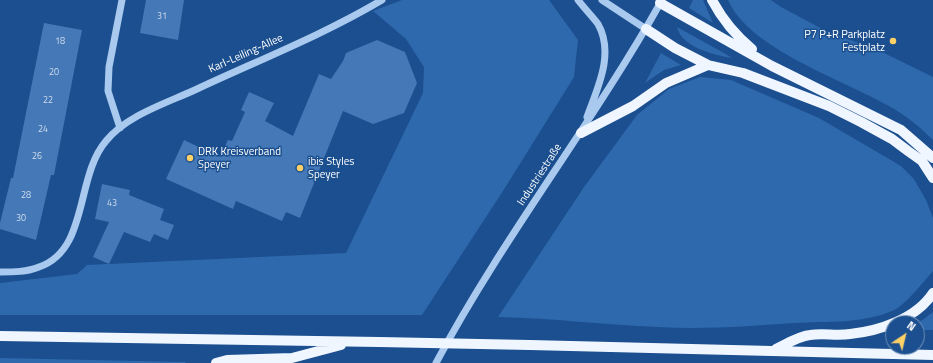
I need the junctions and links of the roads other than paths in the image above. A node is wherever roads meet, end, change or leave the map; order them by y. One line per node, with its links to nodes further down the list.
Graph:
1 (122, 0): 10 (street)
2 (382, 0): 10 (street, Karl-Leiling-Allee)
3 (578, 0): 11 (street)
4 (602, 0): 7 (street)
5 (712, 0): 9 (main road)
6 (659, 1): 7 (street, Industriestraße); 9 (main road)
7 (646, 29): 8 (main road); 11 (street, Industriestraße)
8 (708, 65): 11 (main road); 13 (main road)
9 (772, 66): 12 (main road)
10 (120, 128): 14 (street, Karl-Leiling-Allee)
11 (581, 133): 21 (street, Industriestraße)
12 (933, 158)
13 (933, 178)
14 (0, 272)
15 (933, 293): 18 (main road)
16 (0, 336): 17 (main road)
17 (353, 342): 18 (main road, bridge); 20 (main road)
18 (773, 350): 19 (main road)
19 (933, 355)
20 (216, 363)
21 (436, 363)

